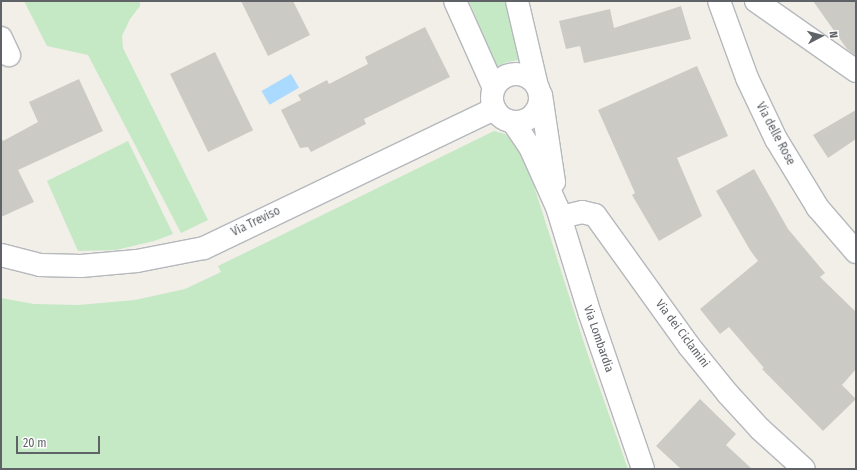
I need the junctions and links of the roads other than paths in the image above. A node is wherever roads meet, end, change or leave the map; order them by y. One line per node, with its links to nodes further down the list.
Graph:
1 (455, 1): 7 (street, Via Lombardia)
2 (517, 1): 6 (street, Via Lombardia)
3 (719, 1): 10 (street, Via delle Rose)
4 (756, 1): 5 (street)
5 (856, 71)
6 (539, 90): 7 (street); 8 (street, Via Lombardia); 9 (street, Via Lombardia)
7 (494, 98): 8 (street, Via Lombardia); 11 (street, Via Treviso)
8 (513, 122): 9 (street, Via Lombardia)
9 (559, 212): 12 (street, Via Lombardia); 13 (street, Via dei Ciclamini)
10 (856, 252)
11 (1, 255)
12 (643, 469)
13 (804, 469)

